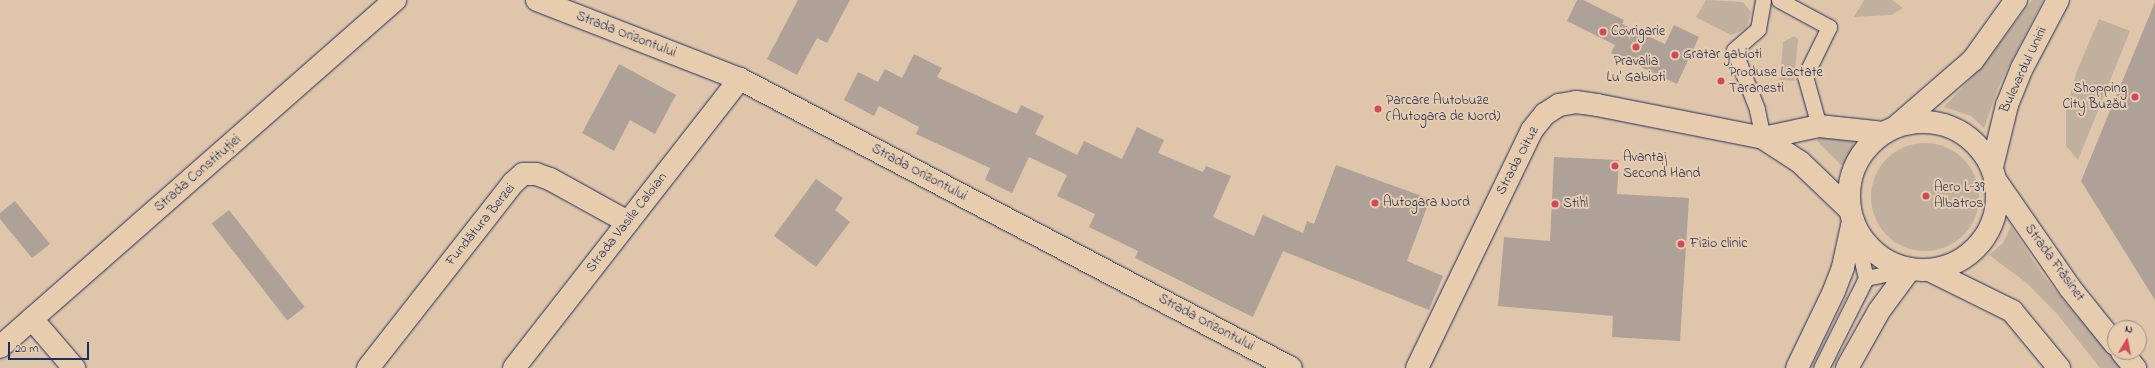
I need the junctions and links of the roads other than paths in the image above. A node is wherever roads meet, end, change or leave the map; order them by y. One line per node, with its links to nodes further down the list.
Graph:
1 (395, 0): 16 (street, Strada Constituției)
2 (537, 0): 7 (street, Strada Orizontului)
3 (1763, 0): 10 (lane)
4 (1779, 0): 8 (lane)
5 (2016, 0): 9 (street)
6 (2058, 0): 11 (street, Bulevardul Unirii)
7 (740, 79): 13 (street, Strada Vasile Caloian); 22 (street, Strada Orizontului)
8 (1819, 126): 9 (street, Strada Oituz); 10 (street, Strada Oituz)
9 (1890, 130): 11 (street, Strada Frăsinet); 12 (street)
10 (1763, 138): 12 (street, Strada Oituz); 23 (street, Strada Oituz)
11 (1994, 174): 14 (street, Bulevardul Unirii); 17 (street, Strada Frăsinet)
12 (1851, 215): 14 (street, Strada Oituz); 15 (lane); 24 (street)
13 (628, 222): 20 (street, Fundătura Berzei); 21 (street, Strada Vasile Caloian)
14 (1919, 270): 15 (lane); 26 (street); 27 (street)
15 (1866, 278): 25 (lane)
16 (32, 319): 18 (street, Strada Constituției); 19 (street)
17 (2107, 334)
18 (0, 347)
19 (74, 368)
20 (368, 368)
21 (514, 368)
22 (1290, 368)
23 (1418, 368)
24 (1797, 368)
25 (1821, 368)
26 (1848, 368)
27 (2059, 368)

